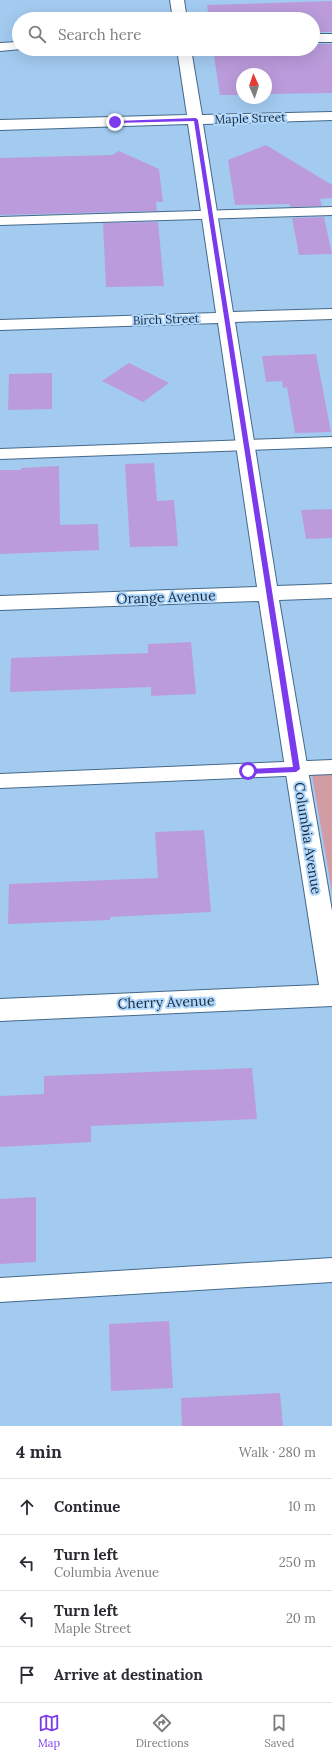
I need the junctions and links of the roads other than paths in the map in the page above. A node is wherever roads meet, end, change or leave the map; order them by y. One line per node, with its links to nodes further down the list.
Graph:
1 (177, 0): 2 (street)
2 (179, 12)
3 (320, 38): 4 (lane)
4 (332, 38)
5 (12, 46): 6 (lane)
6 (0, 47)
7 (185, 56): 9 (street, Columbia Avenue)
8 (332, 116): 9 (street, Maple Street)
9 (196, 120): 10 (street, Maple Street); 12 (street, Columbia Avenue)
10 (0, 125)
11 (332, 211): 12 (lane)
12 (211, 214): 13 (lane); 15 (street, Columbia Avenue)
13 (0, 221)
14 (332, 314): 15 (street, Birch Street)
15 (227, 317): 16 (street, Birch Street); 18 (street, Columbia Avenue)
16 (0, 325)
17 (332, 442): 18 (lane)
18 (246, 445): 19 (lane); 21 (street, Columbia Avenue)
19 (0, 454)
20 (332, 591): 21 (street, Orange Avenue)
21 (268, 594): 22 (street, Orange Avenue); 24 (street, Columbia Avenue)
22 (0, 604)
23 (332, 767): 24 (lane)
24 (296, 769): 25 (lane); 26 (street, Columbia Avenue)
25 (0, 781)
26 (332, 986)
27 (332, 995): 28 (street, Cherry Avenue)
28 (0, 1010)
29 (332, 1270): 30 (lane)
30 (0, 1290)

